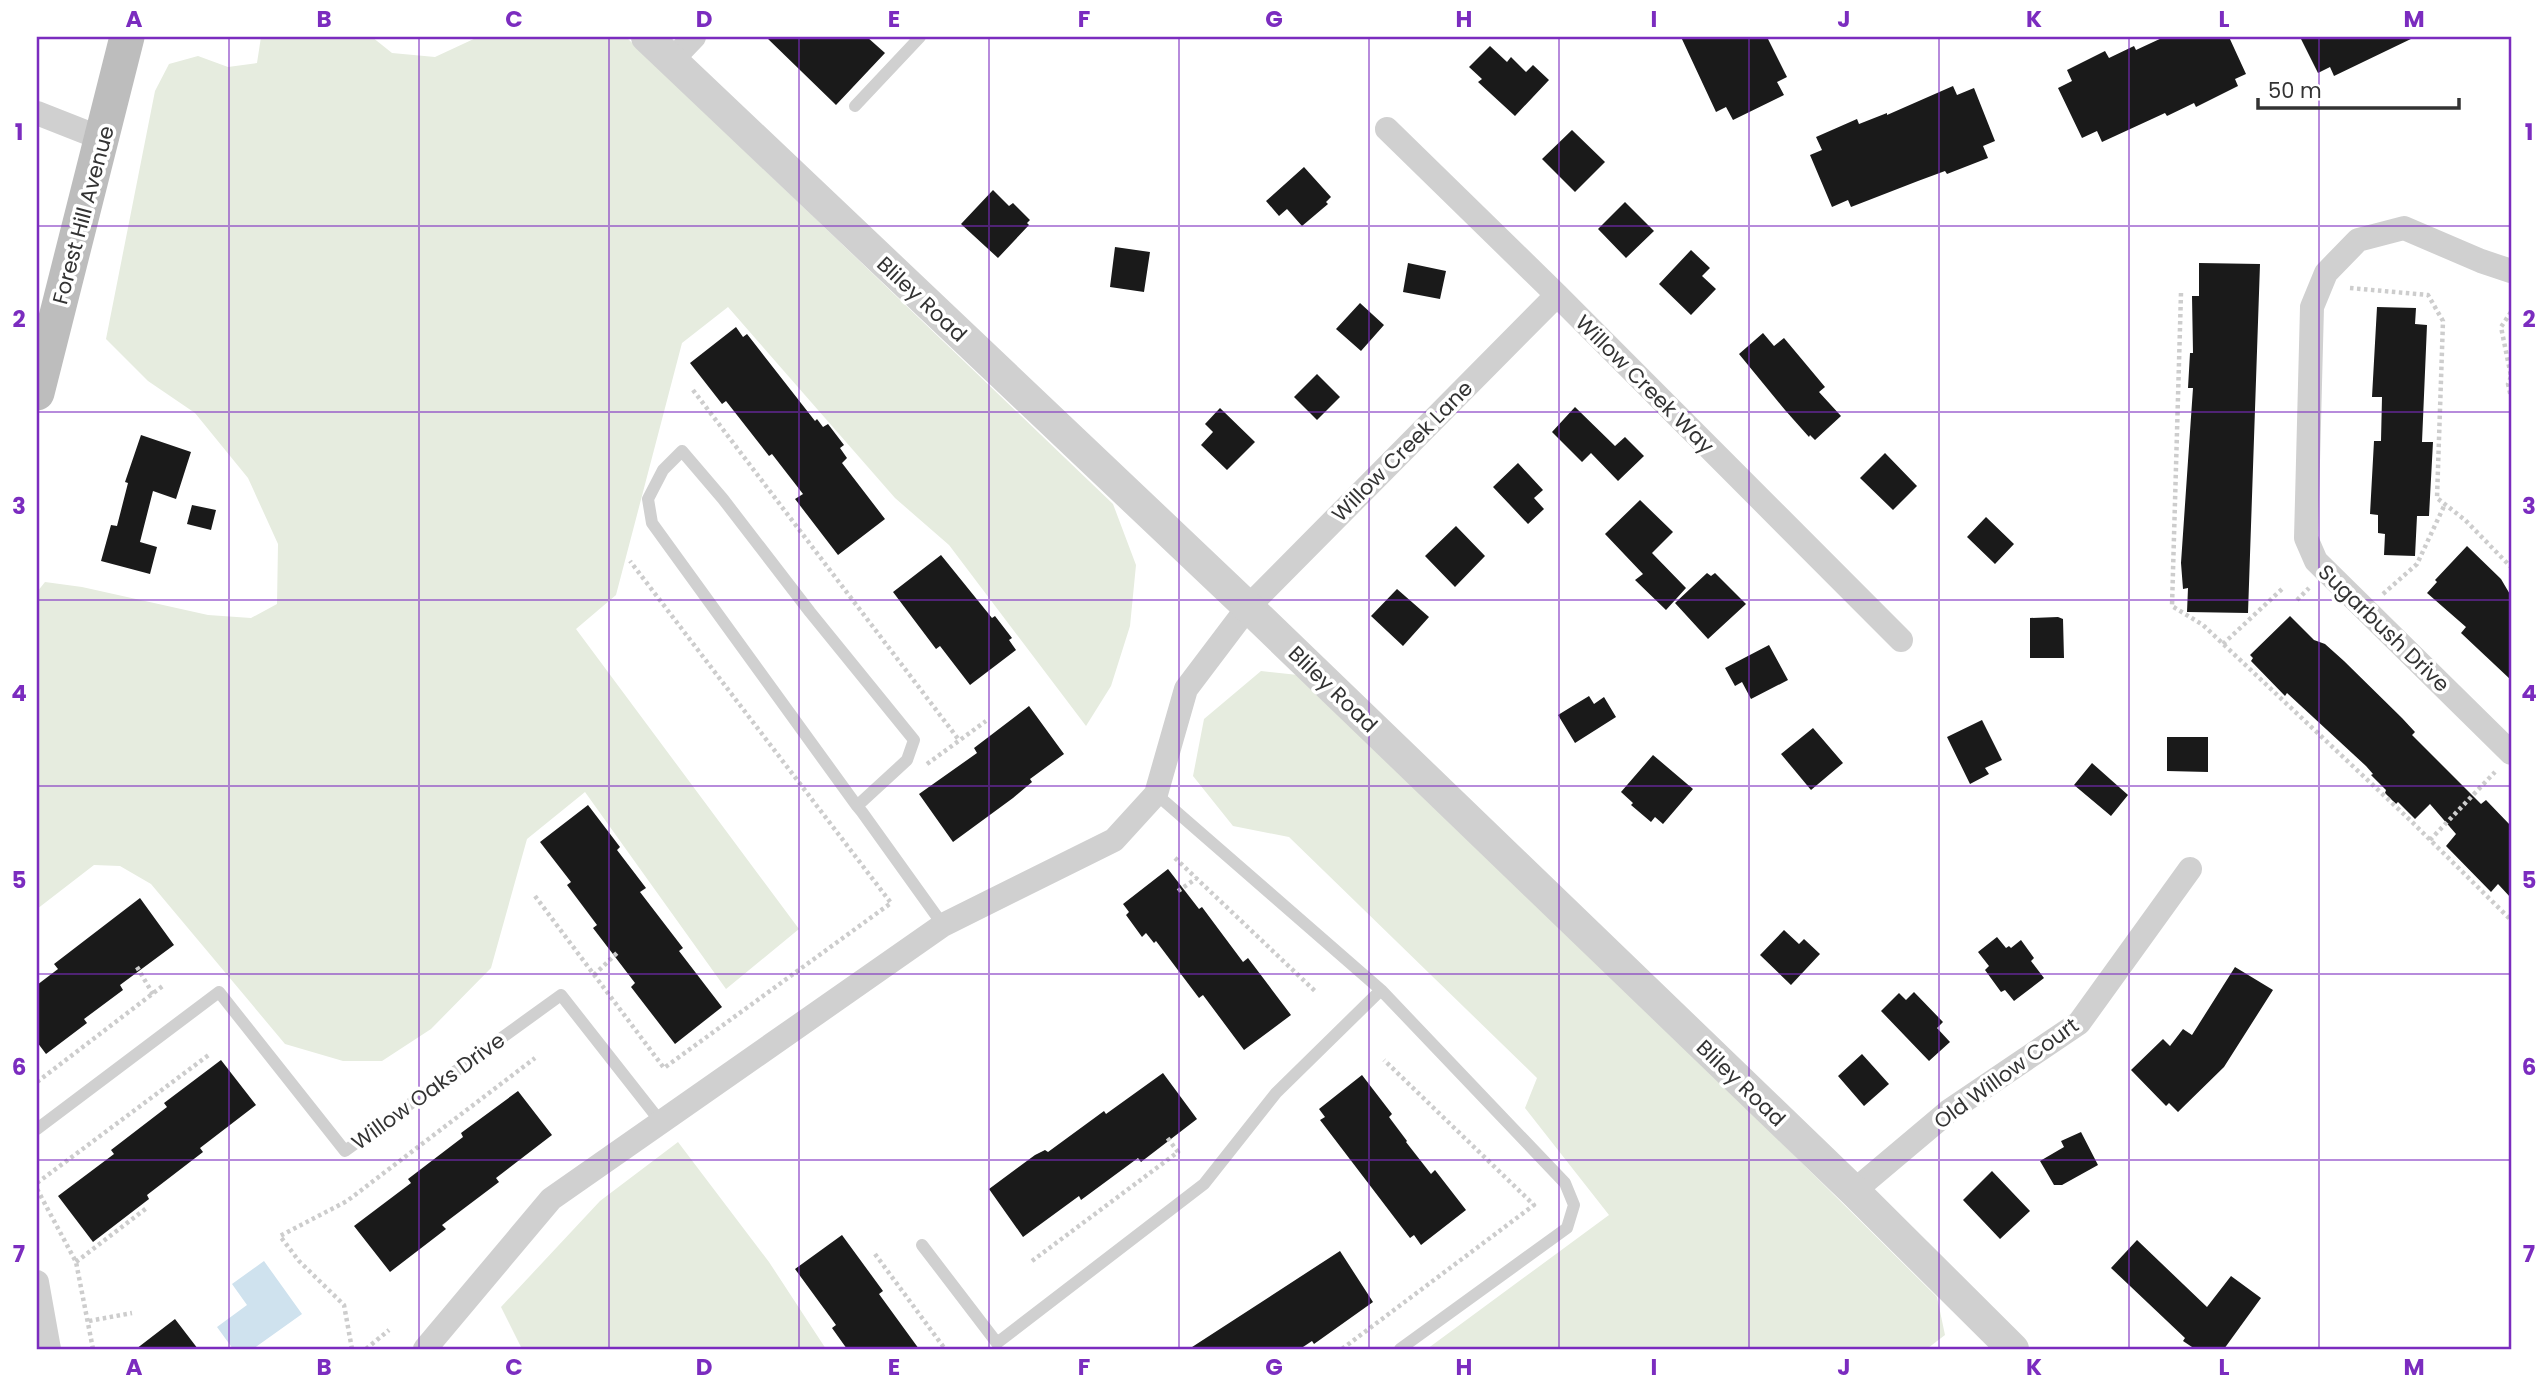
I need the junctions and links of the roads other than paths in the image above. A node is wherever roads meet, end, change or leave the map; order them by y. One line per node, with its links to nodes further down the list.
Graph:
1 (127, 37): 9 (main road, Forest Hill Avenue)
2 (647, 37): 5 (street, Bliley Road)
3 (694, 37): 5 (street)
4 (920, 37): 6 (lane)
5 (671, 61): 13 (street, Bliley Road)
6 (855, 106)
7 (37, 113): 9 (street)
8 (1387, 129): 11 (street, Willow Creek Way)
9 (103, 139): 12 (main road, Forest Hill Avenue)
10 (2511, 271): 15 (street, Sugarbush Drive)
11 (1557, 295): 13 (street, Willow Creek Lane); 14 (street, Willow Creek Way)
12 (37, 393)
13 (1248, 607): 16 (street); 23 (street, Bliley Road)
14 (1901, 640)
15 (2511, 753)
16 (1156, 794): 19 (street); 20 (lane)
17 (857, 806): 17 (lane); 19 (lane)
18 (2190, 869): 23 (street, Old Willow Court)
19 (943, 925): 21 (street)
20 (1381, 990): 26 (lane); 29 (lane)
21 (660, 1121): 22 (lane, Willow Oaks Drive); 28 (street)
22 (37, 1129)
23 (1854, 1191): 30 (street, Bliley Road)
24 (922, 1245): 26 (lane)
25 (38, 1293): 27 (street)
26 (1000, 1346)
27 (49, 1349)
28 (425, 1349)
29 (1400, 1349)
30 (2013, 1349)

